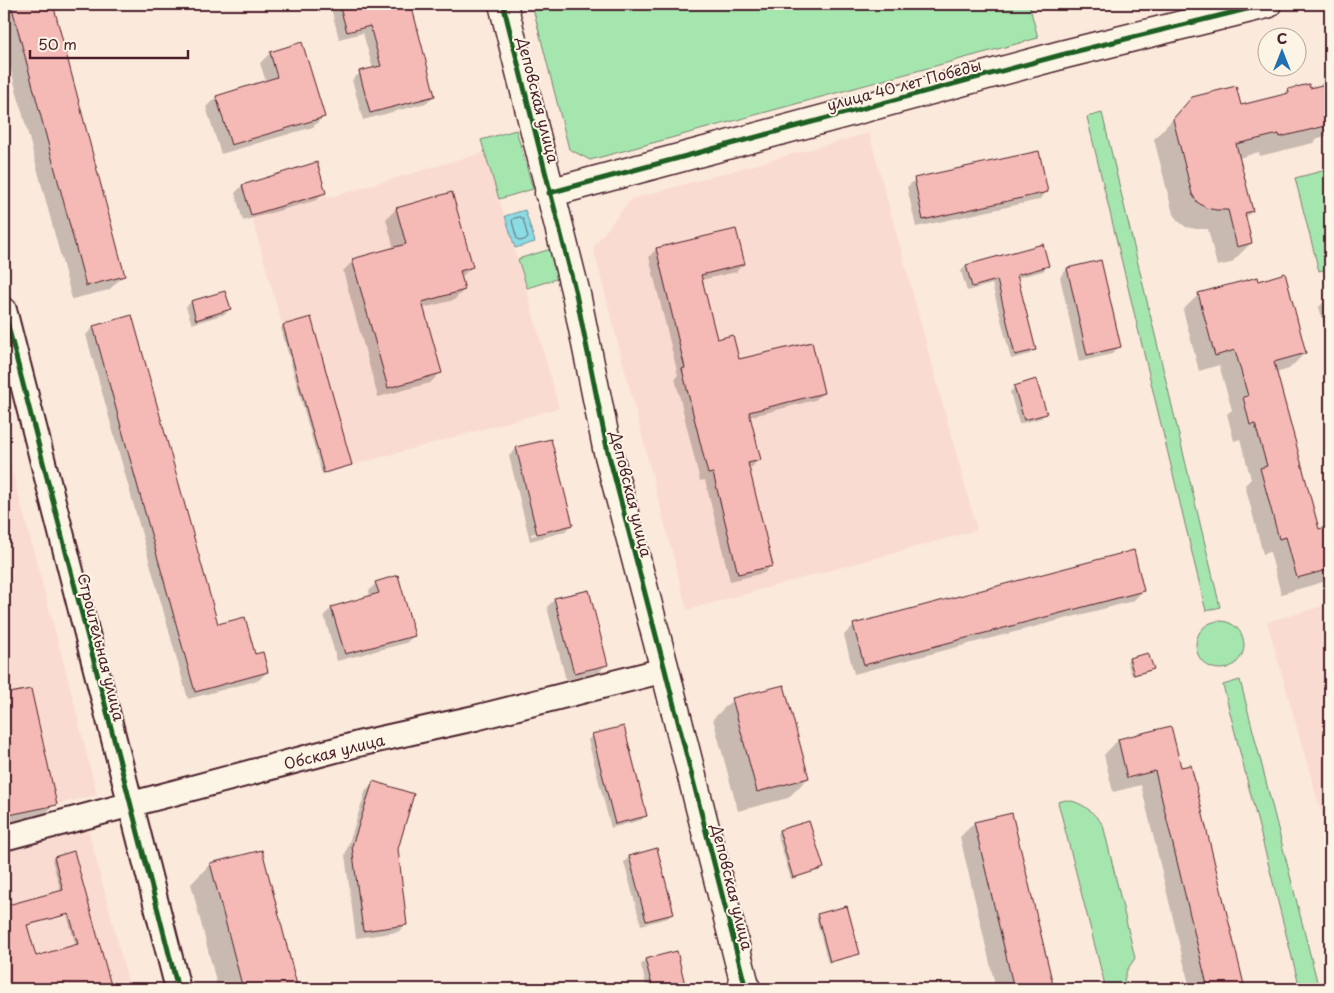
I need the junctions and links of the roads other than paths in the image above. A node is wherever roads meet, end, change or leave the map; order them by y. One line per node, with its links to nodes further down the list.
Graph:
1 (503, 4): 3 (street, Деповская улица)
2 (1267, 4): 3 (street, улица 40 лет Победы)
3 (549, 193): 5 (street, Деповская улица)
4 (4, 310): 6 (street, Строительная улица)
5 (665, 670): 6 (street, Обская улица); 9 (street, Деповская улица)
6 (130, 804): 7 (street, Обская улица); 8 (street, Строительная улица)
7 (4, 838)
8 (178, 989)
9 (746, 989)

